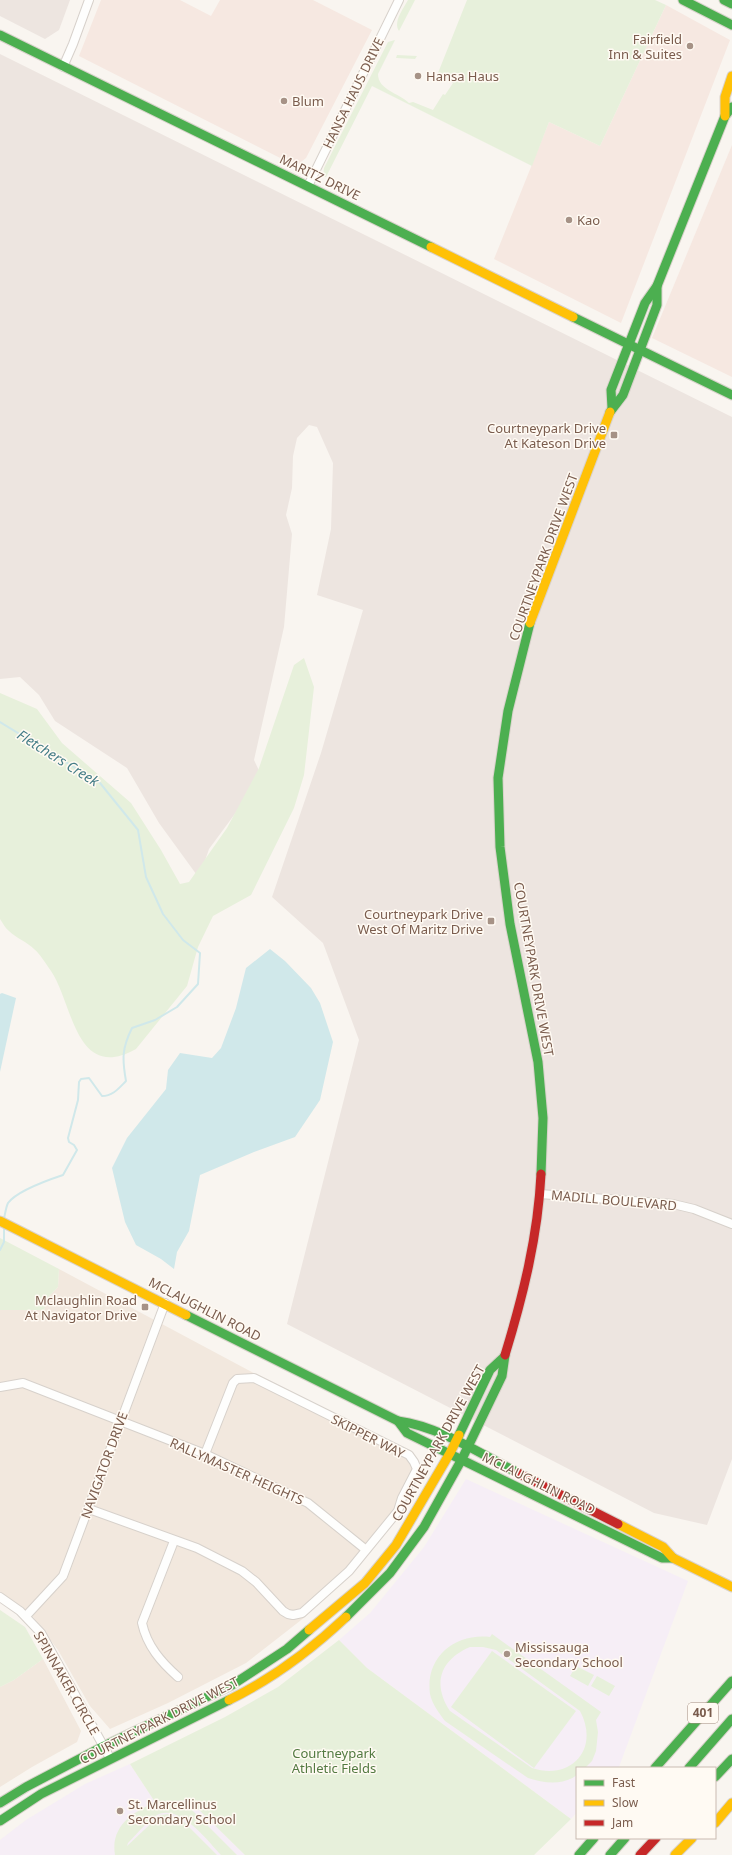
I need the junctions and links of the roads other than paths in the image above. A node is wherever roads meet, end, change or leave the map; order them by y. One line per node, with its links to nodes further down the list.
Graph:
1 (89, 0): 8 (street)
2 (399, 0): 12 (street, HANSA HAUS DRIVE)
3 (683, 0): 6 (main road)
4 (724, 0): 5 (main road)
5 (732, 4)
6 (732, 25)
7 (0, 35): 8 (main road, MARITZ DRIVE)
8 (63, 67): 12 (main road, MARITZ DRIVE)
9 (732, 76): 11 (main road, COURTNEYPARK DRIVE WEST)
10 (732, 107): 11 (main road, COURTNEYPARK DRIVE WEST)
11 (725, 116): 13 (main road, COURTNEYPARK DRIVE WEST)
12 (308, 186): 14 (main road, MARITZ DRIVE)
13 (657, 286): 14 (main road, COURTNEYPARK DRIVE WEST); 15 (main road, COURTNEYPARK DRIVE WEST)
14 (628, 344): 15 (main road, MARITZ DRIVE); 17 (main road, COURTNEYPARK DRIVE WEST)
15 (640, 350): 16 (main road, MARITZ DRIVE); 17 (main road, COURTNEYPARK DRIVE WEST)
16 (732, 395)
17 (612, 408): 18 (main road, COURTNEYPARK DRIVE WEST)
18 (540, 1194): 20 (street, MADILL BOULEVARD); 22 (main road, COURTNEYPARK DRIVE WEST)
19 (0, 1221): 21 (main road, MCLAUGHLIN ROAD)
20 (732, 1224)
21 (164, 1303): 24 (main road, MCLAUGHLIN ROAD); 25 (street, NAVIGATOR DRIVE)
22 (504, 1357): 26 (main road, COURTNEYPARK DRIVE WEST); 27 (main road, COURTNEYPARK DRIVE WEST)
23 (0, 1387): 25 (street)
24 (398, 1421): 26 (main road, MCLAUGHLIN ROAD); 28 (main road, MCLAUGHLIN ROAD)
25 (120, 1422): 29 (street, RALLYMASTER HEIGHTS); 31 (street, NAVIGATOR DRIVE)
26 (456, 1441): 27 (main road, MCLAUGHLIN ROAD); 28 (main road, COURTNEYPARK DRIVE WEST)
27 (468, 1447): 30 (main road, COURTNEYPARK DRIVE WEST); 34 (main road, MCLAUGHLIN ROAD)
28 (450, 1453): 30 (main road, MCLAUGHLIN ROAD); 38 (main road, COURTNEYPARK DRIVE WEST)
29 (205, 1454): 33 (street, RALLYMASTER HEIGHTS); 33 (street, SKIPPER WAY)
30 (462, 1459): 34 (main road, MCLAUGHLIN ROAD); 39 (main road, COURTNEYPARK DRIVE WEST)
31 (88, 1509): 32 (street, SKIPPER WAY); 37 (street, NAVIGATOR DRIVE)
32 (174, 1541): 33 (street, SKIPPER WAY); 40 (street)
33 (365, 1549)
34 (673, 1558): 35 (main road, MCLAUGHLIN ROAD)
35 (732, 1587)
36 (0, 1597): 37 (street, SPINNAKER CIRCLE)
37 (26, 1616): 43 (street, SPINNAKER CIRCLE)
38 (317, 1625): 39 (main road); 43 (main road, COURTNEYPARK DRIVE WEST)
39 (326, 1636): 44 (main road, COURTNEYPARK DRIVE WEST)
40 (178, 1678)
41 (732, 1681): 46 (main road, 401)
42 (732, 1719): 47 (main road, 401)
43 (104, 1746): 44 (street, SPINNAKER CIRCLE); 50 (main road, COURTNEYPARK DRIVE WEST)
44 (110, 1758): 53 (main road, COURTNEYPARK DRIVE WEST)
45 (732, 1760): 48 (main road)
46 (656, 1767)
47 (689, 1767)
48 (716, 1776)
49 (732, 1798): 52 (main road)
50 (0, 1803)
51 (732, 1803): 54 (main road)
52 (716, 1814)
53 (0, 1820)
54 (716, 1822)
55 (593, 1839): 60 (main road)
56 (624, 1839): 61 (main road)
57 (655, 1839): 62 (main road)
58 (691, 1839): 63 (main road)
59 (701, 1839): 64 (main road)
60 (579, 1855)
61 (610, 1855)
62 (640, 1855)
63 (675, 1855)
64 (688, 1855)

